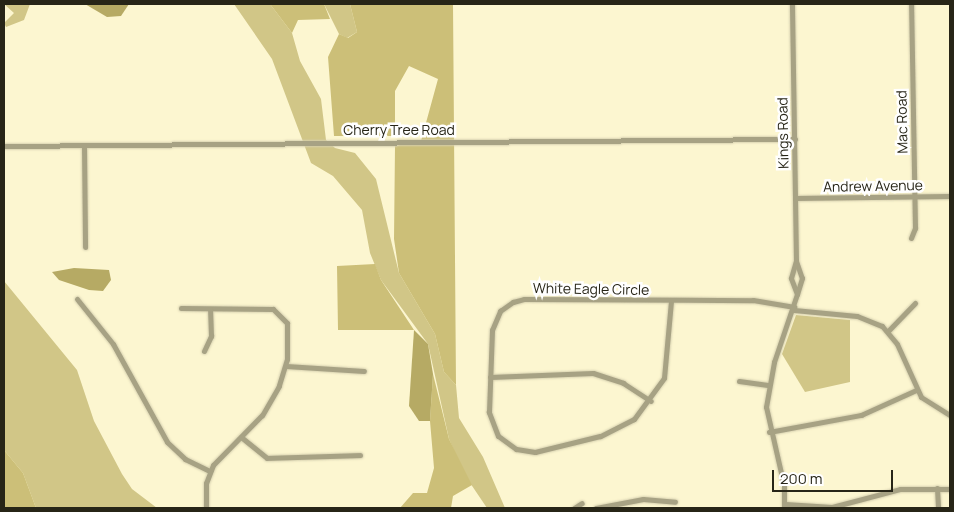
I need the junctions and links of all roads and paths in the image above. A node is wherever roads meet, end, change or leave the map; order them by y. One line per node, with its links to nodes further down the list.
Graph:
1 (792, 4): 3 (street, Kings Road)
2 (912, 4): 6 (street, Mac Road)
3 (794, 139): 4 (street, Cherry Tree Road); 8 (street, Kings Road)
4 (84, 145): 5 (street, Cherry Tree Road); 10 (street)
5 (4, 146)
6 (914, 196): 7 (street, Andrew Avenue); 8 (street, Andrew Avenue); 9 (street, Mac Road)
7 (950, 196)
8 (795, 198): 11 (street, Kings Road)
9 (911, 238)
10 (85, 247)
11 (796, 261): 12 (street, Kings Road); 13 (street, Kings Road)
12 (791, 278): 13 (street); 14 (street)
13 (802, 278): 14 (street)
14 (797, 294): 19 (street)
15 (77, 299): 34 (street)
16 (671, 301): 19 (street, White Eagle Circle); 25 (street, White Eagle Circle); 29 (street, White Eagle Circle)
17 (915, 303): 21 (street)
18 (181, 308): 20 (street)
19 (794, 308): 21 (street, White Eagle Circle); 27 (street)
20 (210, 309): 22 (street); 23 (street)
21 (888, 331): 28 (street)
22 (204, 351)
23 (286, 366): 24 (street); 32 (street)
24 (364, 371)
25 (490, 377): 29 (street); 29 (street, White Eagle Circle)
26 (739, 381): 27 (street)
27 (768, 384): 31 (street)
28 (916, 390): 30 (street); 31 (street)
29 (651, 401)
30 (950, 415)
31 (769, 432): 39 (street)
32 (241, 437): 33 (street); 34 (street)
33 (360, 455)
34 (210, 471): 41 (street)
35 (937, 488): 36 (street); 40 (street); 44 (street)
36 (950, 489)
37 (675, 502): 43 (street)
38 (582, 503): 42 (street)
39 (784, 506): 40 (street)
40 (842, 507)
41 (206, 508)
42 (574, 508)
43 (596, 508)
44 (938, 508)

